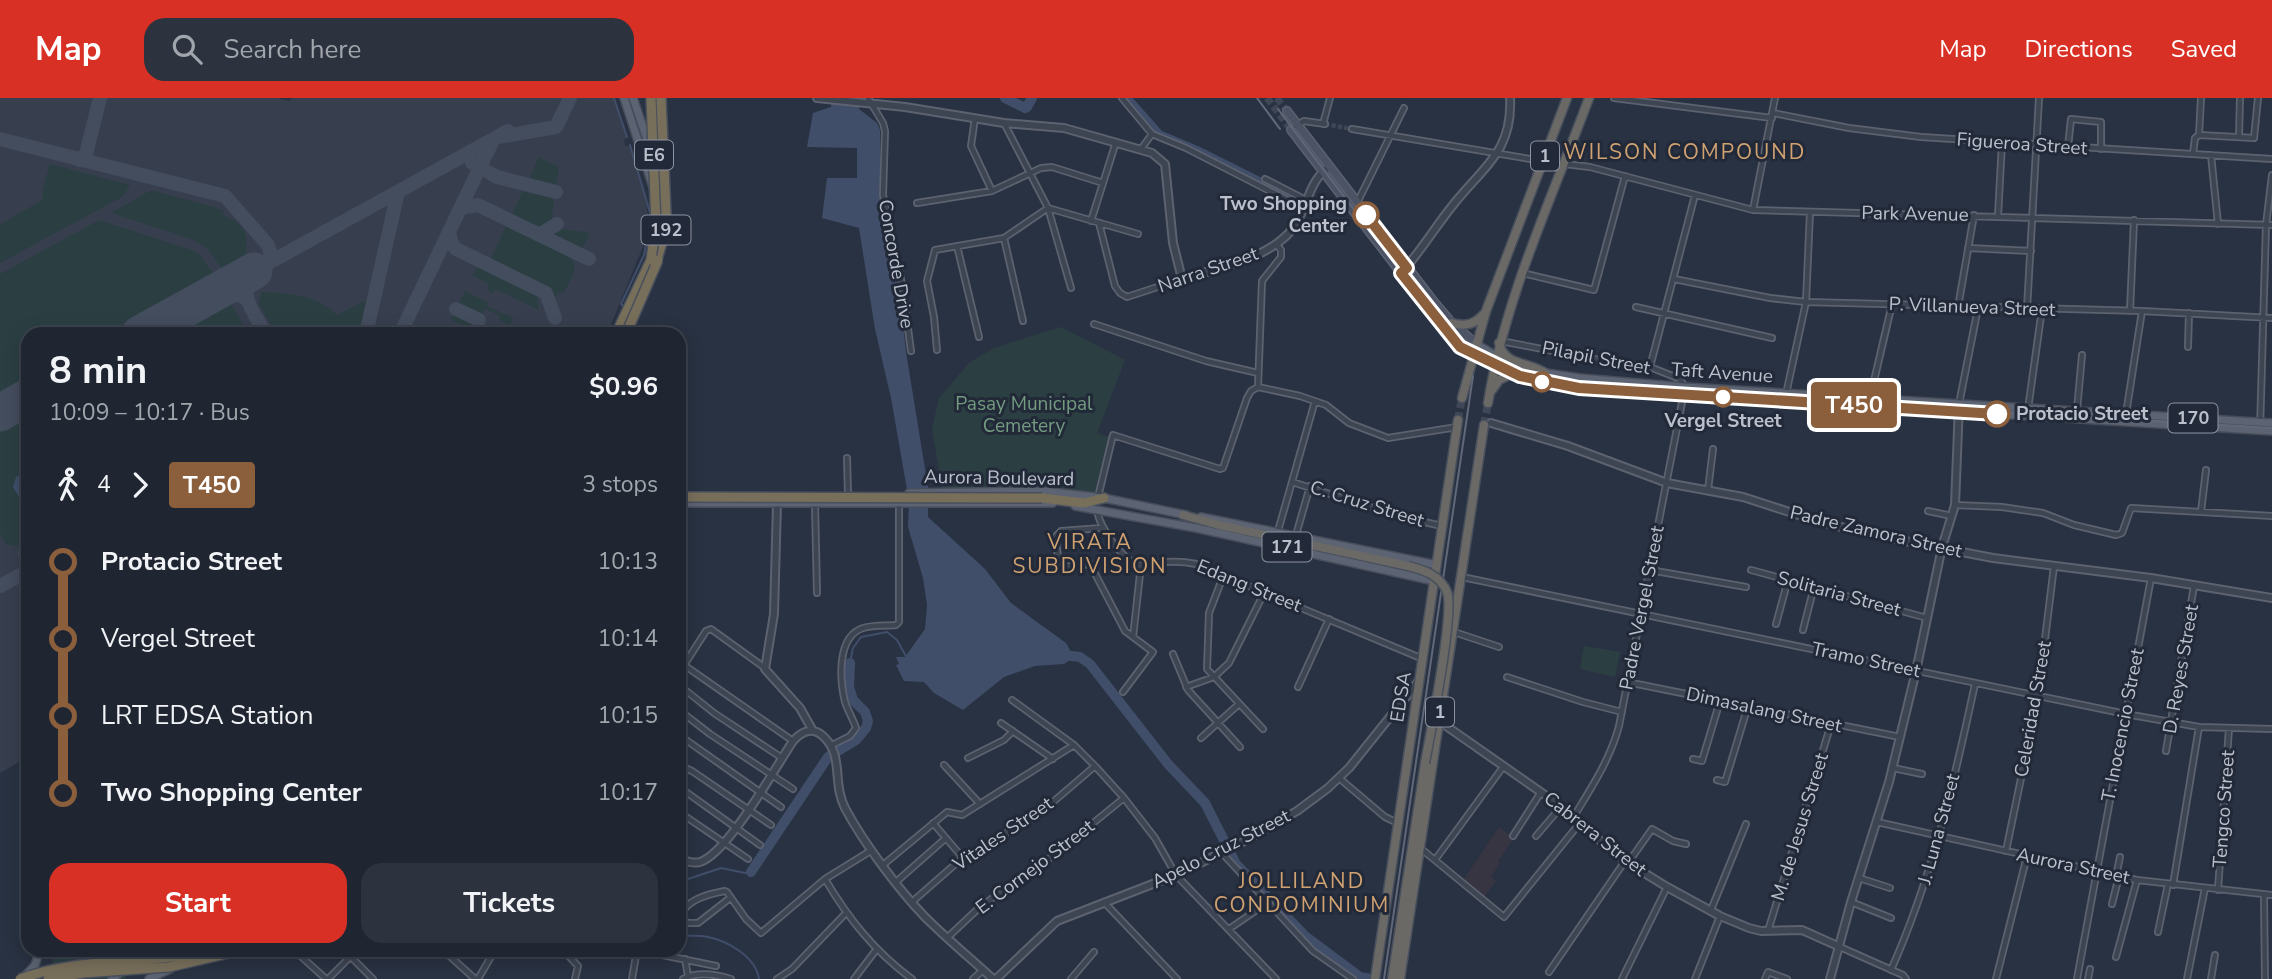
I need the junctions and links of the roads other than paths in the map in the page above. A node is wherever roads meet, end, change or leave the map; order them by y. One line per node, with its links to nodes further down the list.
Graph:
1 (624, 98): 79 (main road, 192)
2 (633, 98): 90 (main road, 192)
3 (652, 98): 96 (highway, E6, bridge)
4 (661, 98): 99 (highway, E6, bridge)
5 (817, 98): 18 (street)
6 (867, 98): 18 (street, Concorde Drive)
7 (1122, 98): 26 (street)
8 (1330, 98): 24 (street)
9 (1510, 98): 36 (street)
10 (1567, 98): 40 (highway, 1)
11 (1588, 98): 41 (highway, 1)
12 (1614, 98): 21 (street, Figueroa Street)
13 (1775, 98): 21 (street)
14 (2039, 98): 32 (street)
15 (2201, 98): 27 (street)
16 (2240, 98): 29 (street)
17 (2258, 98): 29 (street)
18 (873, 106): 22 (street); 106 (street, Concorde Drive)
19 (1404, 108): 28 (street)
20 (1287, 111): 24 (main road, Taft Avenue)
21 (1772, 115): 31 (street, Figueroa Street); 56 (street)
22 (975, 118): 23 (street); 49 (street)
23 (1004, 124): 30 (street); 43 (street)
24 (1294, 128): 42 (main road, Taft Avenue)
25 (1352, 129): 28 (street)
26 (1152, 134): 34 (street); 55 (street)
27 (2199, 135): 29 (street); 37 (street)
28 (1391, 136): 36 (street); 53 (street)
29 (2239, 137)
30 (1116, 142): 34 (street); 47 (street)
31 (2002, 143): 32 (street, Figueroa Street); 59 (street)
32 (2036, 145): 33 (street, Figueroa Street); 60 (street)
33 (2068, 147): 35 (street, Figueroa Street); 35 (street)
34 (1141, 149): 74 (street)
35 (2101, 149): 37 (street, Figueroa Street)
36 (1499, 153): 40 (street); 72 (street)
37 (2193, 154): 38 (street, Figueroa Street)
38 (2211, 155): 39 (street, Figueroa Street); 64 (street)
39 (2272, 159)
40 (1543, 162): 85 (highway, 1)
41 (1564, 164): 45 (street, Park Avenue); 73 (highway, 1)
42 (1326, 169): 48 (main road, Taft Avenue); 51 (street, Narra Street)
43 (1031, 172): 47 (street); 49 (street); 54 (street)
44 (2272, 175): 65 (street)
45 (1625, 176): 50 (street, Park Avenue); 73 (street)
46 (1265, 179): 51 (street)
47 (1103, 183): 62 (street)
48 (1342, 190): 53 (main road, Taft Avenue); 72 (main road, Taft Avenue)
49 (992, 191): 52 (street)
50 (1695, 195): 56 (street, Park Avenue); 75 (street)
51 (1306, 200): 55 (street, Narra Street)
52 (917, 203)
53 (1357, 203): 72 (main road, Taft Avenue)
54 (1048, 208): 62 (street); 67 (street); 76 (street)
55 (1303, 208): 68 (street, Narra Street)
56 (1754, 209): 57 (street, Park Avenue)
57 (1810, 212): 58 (street, Park Avenue); 77 (street)
58 (1974, 215): 59 (street, Park Avenue); 70 (street)
59 (1998, 216): 60 (street, Park Avenue)
60 (2033, 217): 61 (street, Park Avenue); 71 (street)
61 (2134, 220): 64 (street, Park Avenue); 86 (street)
62 (1091, 221): 63 (street)
63 (1099, 223): 66 (street); 74 (street, Narra Street)
64 (2218, 224): 65 (street, Park Avenue)
65 (2269, 225): 91 (street)
66 (1138, 234)
67 (1004, 238): 69 (street); 93 (street)
68 (1277, 245): 74 (street, Narra Street); 111 (street)
69 (957, 246): 100 (street); 105 (street)
70 (1968, 248): 71 (street); 81 (street)
71 (2031, 251): 83 (street)
72 (1404, 270): 94 (main road, Taft Avenue); 107 (main road, Taft Avenue)
73 (1522, 273): 102 (highway, 1)
74 (1182, 279)
75 (1674, 279): 77 (street, P. Villanueva Street); 88 (street)
76 (1071, 288)
77 (1806, 302): 78 (street, P. Villanueva Street); 116 (street)
78 (1892, 304): 81 (street, P. Villanueva Street); 118 (street)
79 (628, 306)
80 (1636, 307): 88 (street)
81 (1958, 307): 82 (street, P. Villanueva Street)
82 (1978, 308): 83 (street, P. Villanueva Street); 120 (street)
83 (2027, 309): 84 (street, P. Villanueva Street)
84 (2042, 309): 86 (street, P. Villanueva Street); 122 (street)
85 (1486, 311): 94 (highway); 103 (highway, 1)
86 (2130, 311): 87 (street, P. Villanueva Street)
87 (2142, 311): 89 (street, P. Villanueva Street); 124 (street)
88 (1664, 313): 101 (street); 110 (street)
89 (2189, 313): 91 (street, P. Villanueva Street); 104 (street)
90 (629, 316): 97 (main road, 192); 98 (main road, 192)
91 (2264, 317): 92 (street, P. Villanueva Street); 130 (street)
92 (2272, 318)
93 (1023, 321)
94 (1452, 323): 103 (main road, Taft Avenue)
95 (1094, 324): 111 (street)
96 (618, 327)
97 (620, 327)
98 (626, 327)
99 (627, 327)
100 (979, 337)
101 (1772, 338)
102 (1500, 342): 109 (highway, 1); 110 (street, Pilapil Street); 113 (highway)
103 (1475, 343): 107 (highway, 1); 109 (main road, Taft Avenue / 170)
104 (2188, 347)
105 (937, 350)
106 (911, 351)
107 (1472, 354): 109 (main road, Taft Avenue / 170); 117 (highway, 1)
108 (2082, 355): 121 (street)
109 (1495, 361): 112 (main road, Taft Avenue / 170); 112 (highway, 1); 113 (main road, Taft Avenue / 170)
110 (1650, 367): 115 (street, Pilapil Street)
111 (1258, 373): 114 (street)
112 (1513, 373): 115 (main road, Taft Avenue / 170)
113 (1545, 373): 115 (main road, Taft Avenue / 170)
114 (1258, 387): 119 (street); 144 (street)
115 (1685, 391): 116 (main road, Taft Avenue / 170); 136 (street, Padre Vergel Street)
116 (1785, 397): 118 (main road, Taft Avenue / 170); 120 (main road, Taft Avenue / 170)
117 (1462, 398)
118 (1870, 398): 120 (main road, Taft Avenue / 170)
119 (1315, 401): 128 (street); 135 (street)
120 (1958, 408): 122 (main road, Taft Avenue / 170); 151 (street)
121 (2077, 411): 123 (main road, Taft Avenue / 170); 125 (main road, Taft Avenue / 170)
122 (2028, 412): 123 (main road, Taft Avenue / 170)
123 (2058, 414): 125 (main road, Taft Avenue / 170)
124 (2126, 414): 125 (main road, Taft Avenue / 170); 126 (main road, Taft Avenue / 170)
125 (2114, 417): 126 (main road, Taft Avenue / 170)
126 (2177, 421): 130 (main road, Taft Avenue / 170)
127 (2272, 423): 130 (main road, Taft Avenue / 170)
128 (1458, 424): 158 (highway, EDSA / 1)
129 (1488, 424): 136 (street, Padre Zamora Street); 171 (highway, 1)
130 (2260, 426): 131 (main road, Taft Avenue / 170)
131 (2272, 431)
132 (1713, 449): 138 (street)
133 (847, 458): 140 (street)
134 (2206, 470): 154 (street)
135 (1292, 482): 137 (street, C. Cruz Street); 160 (street)
136 (1667, 483): 138 (street, Padre Zamora Street); 167 (street, Padre Vergel Street)
137 (1310, 486): 158 (street, C. Cruz Street); 161 (street)
138 (1707, 490): 162 (street, Padre Zamora Street)
139 (920, 493): 140 (main road, Aurora Boulevard / 171, bridge); 144 (main road, Aurora Boulevard / 171, bridge); 148 (main road)
140 (848, 494): 143 (main road, Aurora Boulevard / 171)
141 (686, 495): 144 (highway, bridge)
142 (686, 495): 143 (main road, Aurora Boulevard / 171)
143 (729, 495): 149 (main road)
144 (1101, 497): 155 (main road, Aurora Boulevard / 171)
145 (686, 503): 149 (main road, Aurora Boulevard / 171)
146 (815, 503): 147 (main road, Aurora Boulevard / 171); 150 (main road, Aurora Boulevard / 171); 179 (street)
147 (901, 503): 148 (main road, Aurora Boulevard / 171); 228 (street)
148 (920, 503): 152 (main road, Aurora Boulevard / 171)
149 (729, 504): 150 (main road, Aurora Boulevard / 171)
150 (777, 504): 193 (street)
151 (1955, 505): 154 (street); 156 (street)
152 (1097, 509): 159 (street); 170 (main road, Aurora Boulevard / 171)
153 (1928, 511): 156 (street)
154 (2201, 512): 157 (street)
155 (1183, 515): 160 (main road, Aurora Boulevard / 171); 360 (highway, bridge)
156 (1952, 516): 162 (street)
157 (2272, 516)
158 (1443, 526): 165 (highway, EDSA / 1)
159 (1102, 528): 164 (street); 187 (street)
160 (1278, 531): 161 (main road, Aurora Boulevard / 171)
161 (1296, 535): 163 (main road, Aurora Boulevard / 171)
162 (1942, 547): 166 (street, Padre Zamora Street); 182 (street)
163 (1408, 559): 165 (main road, Aurora Boulevard / 171); 170 (main road)
164 (1141, 565): 169 (street, Edang Street); 187 (street)
165 (1437, 565): 174 (highway, EDSA / 1)
166 (2054, 566): 172 (street, Padre Zamora Street); 204 (street, Celeridad Street)
167 (1650, 570): 176 (street); 181 (street, Padre Vergel Street)
168 (1751, 570): 173 (street, Solitaria Street)
169 (1224, 574): 178 (street, Edang Street); 195 (street)
170 (1405, 574): 174 (main road, Aurora Boulevard / 171)
171 (1462, 577): 181 (street, Tramo Street); 186 (highway, 1)
172 (2151, 579): 175 (street, Padre Zamora Street); 211 (street, T. Inocencio Street)
173 (1788, 580): 177 (street, Solitaria Street); 184 (street)
174 (1434, 581): 190 (highway, EDSA / 1)
175 (2194, 586): 180 (street, Padre Zamora Street); 215 (street, D. Reyes Street)
176 (1746, 587)
177 (1814, 587): 182 (street, Solitaria Street); 185 (street)
178 (1265, 591): 183 (street, Edang Street); 195 (street)
179 (817, 593)
180 (2272, 598)
181 (1640, 615): 194 (street, Tramo Street); 198 (street, Padre Vergel Street)
182 (1927, 618): 194 (street)
183 (1329, 619): 190 (street, Edang Street); 201 (street)
184 (1776, 624)
185 (1803, 630)
186 (1453, 632): 188 (street); 212 (highway, 1)
187 (1133, 637): 203 (street)
188 (1499, 647)
189 (1174, 654): 200 (street)
190 (1423, 659): 197 (highway, EDSA / 1)
191 (686, 662): 193 (street)
192 (686, 666): 226 (street)
193 (765, 669): 221 (street)
194 (1916, 671): 199 (street, Tramo Street); 223 (street)
195 (1214, 677): 200 (street); 207 (street)
196 (1507, 677): 209 (street)
197 (1419, 681): 242 (street, Apelo Cruz Street); 257 (highway, EDSA / 1)
198 (1627, 682): 206 (street, Dimasalang Street); 209 (street, Padre Vergel Street)
199 (1975, 684): 204 (street, Tramo Street); 263 (street, J. Luna Street)
200 (1186, 687): 214 (street)
201 (1298, 687)
202 (686, 691): 231 (street)
203 (1123, 692)
204 (2038, 696): 211 (street, Tramo Street); 270 (street, Celeridad Street)
205 (1012, 700): 227 (street)
206 (1720, 701): 208 (street, Dimasalang Street); 233 (street)
207 (1239, 704): 214 (street); 219 (street)
208 (1748, 706): 216 (street, Dimasalang Street); 243 (street)
209 (1622, 712): 254 (street, Padre Vergel Street)
210 (686, 715): 241 (street)
211 (2126, 715): 215 (street, Tramo Street); 280 (street, T. Inocencio Street)
212 (1439, 721): 237 (street, Cabrera Street); 268 (highway, 1)
213 (1001, 723): 222 (street)
214 (1218, 723): 224 (street); 229 (street)
215 (2172, 723): 217 (street, Tramo Street); 230 (street, D. Reyes Street)
216 (1831, 724): 223 (street, Dimasalang Street); 307 (street, M. de Jesus Street)
217 (2199, 727): 218 (street, Tramo Street); 287 (street)
218 (2229, 728): 220 (street, Tramo Street); 291 (street, Tengco Street)
219 (1263, 729)
220 (2272, 729)
221 (813, 730): 226 (street); 228 (street)
222 (1013, 731): 232 (street); 234 (street)
223 (1900, 737): 239 (street)
224 (1202, 738)
225 (686, 740): 247 (street)
226 (793, 741): 231 (street)
227 (1074, 745): 234 (street); 236 (street)
228 (832, 746): 269 (street)
229 (1240, 747)
230 (2166, 751)
231 (782, 758): 241 (street)
232 (968, 758)
233 (1693, 759)
234 (1053, 760): 249 (street)
235 (944, 765): 249 (street)
236 (1095, 766): 248 (street); 274 (street, Vitales Street)
237 (1503, 767): 246 (street, Cabrera Street); 276 (street)
238 (686, 768): 252 (street)
239 (1893, 768): 240 (street); 255 (street)
240 (1922, 774)
241 (770, 775): 244 (street); 247 (street)
242 (1339, 778): 257 (street); 271 (street, Apelo Cruz Street)
243 (1717, 780)
244 (793, 789)
245 (686, 792): 260 (street)
246 (1541, 792): 251 (street, Cabrera Street); 261 (street)
247 (759, 793): 250 (street); 252 (street)
248 (1124, 797): 281 (street); 309 (street, E. Cornejo Street)
249 (980, 804): 256 (street)
250 (781, 807)
251 (1560, 808): 254 (street, Cabrera Street); 262 (street)
252 (747, 810): 259 (street); 260 (street)
253 (686, 817): 265 (street)
254 (1576, 821): 276 (street, Padre Vergel Street); 278 (street, Cabrera Street)
255 (1877, 822): 263 (street, Aurora Street); 283 (street)
256 (933, 823): 264 (street); 279 (street)
257 (1398, 823): 339 (highway, EDSA / 1)
258 (1746, 824): 301 (street)
259 (771, 825)
260 (736, 828): 265 (street); 267 (street)
261 (1513, 836)
262 (1536, 836)
263 (1940, 836): 270 (street, Aurora Street); 333 (street, J. Luna Street)
264 (946, 838): 274 (street); 286 (street)
265 (723, 844): 275 (street); 277 (street)
266 (1686, 844): 278 (street)
267 (760, 845)
268 (1419, 847): 276 (street); 361 (highway, 1)
269 (872, 850): 279 (street); 284 (street)
270 (2006, 851): 272 (street, Aurora Street)
271 (1224, 852): 281 (street, Apelo Cruz Street); 298 (street)
272 (2027, 856): 280 (street, Aurora Street); 368 (street)
273 (2120, 857): 282 (street)
274 (963, 858): 295 (street, Vitales Street)
275 (748, 859)
276 (1435, 860)
277 (686, 861)
278 (1627, 862): 288 (street, Cabrera Street); 335 (street)
279 (883, 865): 286 (street)
280 (2096, 872): 282 (street, Aurora Street); 369 (street, T. Inocencio Street)
281 (1176, 875): 296 (street, Apelo Cruz Street); 306 (street)
282 (2117, 876): 285 (street, Aurora Street); 299 (street)
283 (1859, 878): 289 (street); 297 (street)
284 (825, 879): 294 (street); 302 (street)
285 (2137, 880): 287 (street, Aurora Street); 327 (street)
286 (896, 882): 295 (street)
287 (2170, 884): 290 (street, Aurora Street); 308 (street)
288 (1667, 887): 301 (street, Cabrera Street); 362 (street)
289 (1890, 888)
290 (2205, 888): 291 (street, Aurora Street); 371 (street)
291 (2218, 890): 292 (street, Aurora Street)
292 (2264, 895): 293 (street, Aurora Street); 373 (street)
293 (2272, 895)
294 (730, 898): 300 (street); 305 (street)
295 (912, 902): 309 (street)
296 (1104, 902): 356 (street, Apelo Cruz Street); 358 (street)
297 (1851, 902): 304 (street); 310 (street)
298 (1267, 903): 306 (street); 359 (street)
299 (2112, 904)
300 (686, 906)
301 (1710, 911): 303 (street, Cabrera Street)
302 (845, 914): 311 (street); 351 (street)
303 (1720, 916): 307 (street, Cabrera Street); 363 (street)
304 (1891, 918)
305 (686, 922)
306 (1229, 929): 338 (street)
307 (1768, 931): 310 (street, Cabrera Street)
308 (2158, 932)
309 (948, 937): 332 (street)
310 (1840, 947): 333 (street); 366 (street)
311 (877, 950): 334 (street); 352 (street)
312 (1094, 952): 357 (street)
313 (2215, 955): 372 (street)
314 (37, 957): 340 (main road)
315 (128, 957): 329 (main road)
316 (177, 957): 340 (highway, bridge)
317 (212, 957): 341 (highway, bridge)
318 (214, 957): 336 (main road)
319 (302, 957): 345 (street)
320 (350, 957): 345 (street)
321 (352, 957): 346 (street)
322 (451, 957): 347 (street)
323 (491, 957): 347 (street)
324 (570, 957): 348 (street)
325 (636, 957): 349 (street)
326 (674, 957): 328 (street)
327 (2116, 957)
328 (685, 959): 330 (street); 337 (street)
329 (128, 963): 342 (main road); 343 (highway)
330 (716, 966)
331 (2090, 969): 370 (street)
332 (983, 970): 355 (street); 356 (street)
333 (1891, 970): 367 (street)
334 (902, 972): 353 (street); 354 (street)
335 (1549, 972)
336 (162, 976): 344 (main road)
337 (685, 978): 350 (street)
338 (1272, 978)
339 (1375, 978)
340 (20, 979)
341 (48, 979)
342 (112, 979)
343 (121, 979)
344 (149, 979)
345 (327, 979)
346 (373, 979)
347 (477, 979)
348 (575, 979)
349 (632, 979)
350 (731, 979)
351 (777, 979)
352 (854, 979)
353 (897, 979)
354 (912, 979)
355 (974, 979)
356 (994, 979)
357 (1071, 979)
358 (1177, 979)
359 (1353, 979)
360 (1392, 979)
361 (1400, 979)
362 (1622, 979)
363 (1695, 979)
364 (1765, 979): 365 (street)
365 (1787, 979)
366 (1830, 979)
367 (1906, 979)
368 (1996, 979)
369 (2077, 979)
370 (2088, 979)
371 (2187, 979)
372 (2211, 979)
373 (2265, 979)

